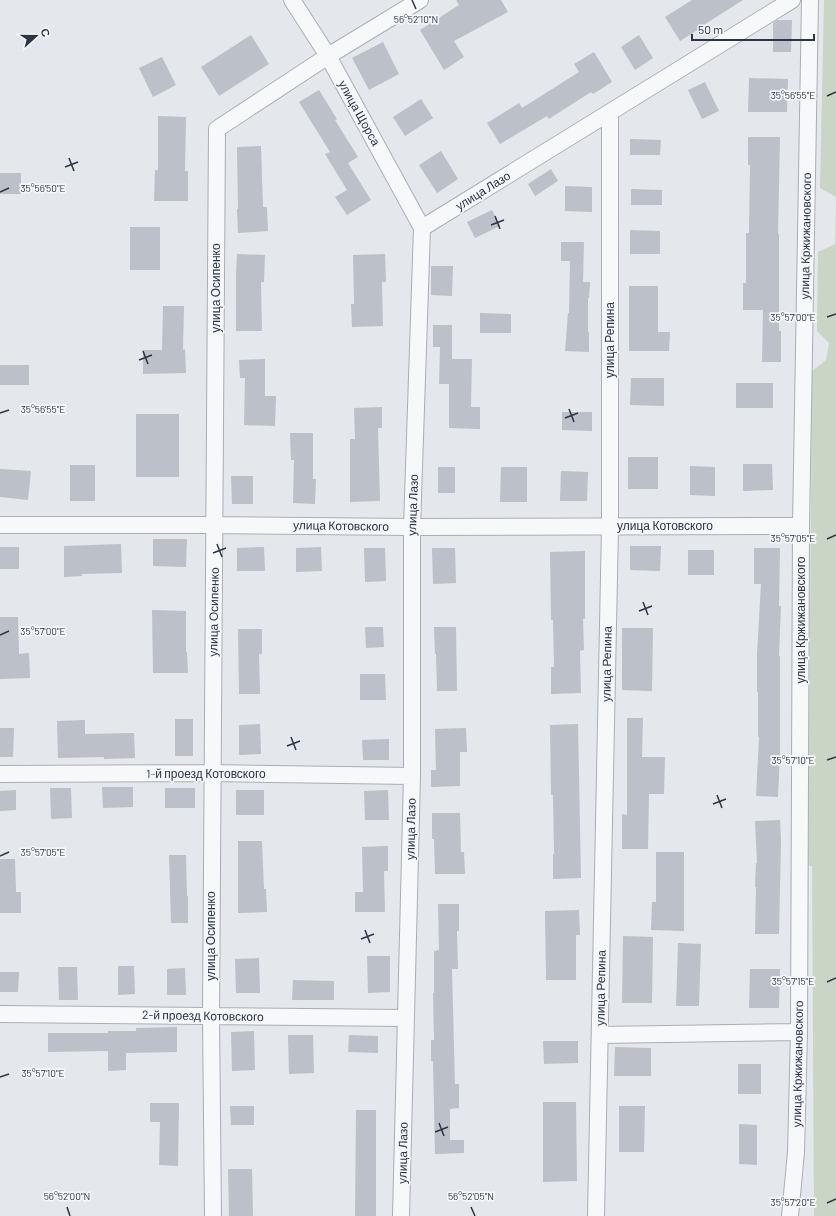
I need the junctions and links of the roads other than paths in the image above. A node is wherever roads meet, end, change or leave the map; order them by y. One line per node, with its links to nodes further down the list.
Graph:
1 (292, 0): 5 (street, улица Щорса)
2 (420, 0): 5 (street, улица Осипенко)
3 (792, 0): 6 (street, улица Лазо)
4 (810, 0): 10 (street, улица Кржижановского)
5 (328, 56): 7 (street, улица Щорса); 9 (street, улица Осипенко)
6 (610, 112): 7 (street, улица Лазо); 12 (street, улица Репина)
7 (422, 228): 11 (street, улица Лазо)
8 (0, 525): 9 (street, улица Котовского)
9 (215, 525): 11 (street, улица Котовского); 13 (street, улица Осипенко)
10 (801, 526): 12 (street, улица Котовского); 19 (street, улица Кржижановского)
11 (412, 527): 12 (street, улица Котовского); 15 (street, улица Лазо)
12 (610, 527): 20 (street, улица Репина)
13 (212, 773): 14 (street, 1-й проезд Котовского); 15 (street, 1-й проезд Котовского); 17 (street, улица Осипенко)
14 (0, 774)
15 (412, 776): 18 (street, улица Лазо)
16 (0, 1014): 17 (street, 2-й проезд Котовского)
17 (211, 1016): 18 (street, 2-й проезд Котовского); 21 (street, улица Осипенко)
18 (406, 1018): 22 (street, улица Лазо)
19 (799, 1032): 20 (street); 24 (street, улица Кржижановского)
20 (600, 1035): 23 (street, улица Репина)
21 (212, 1216)
22 (401, 1216)
23 (596, 1216)
24 (790, 1216)

